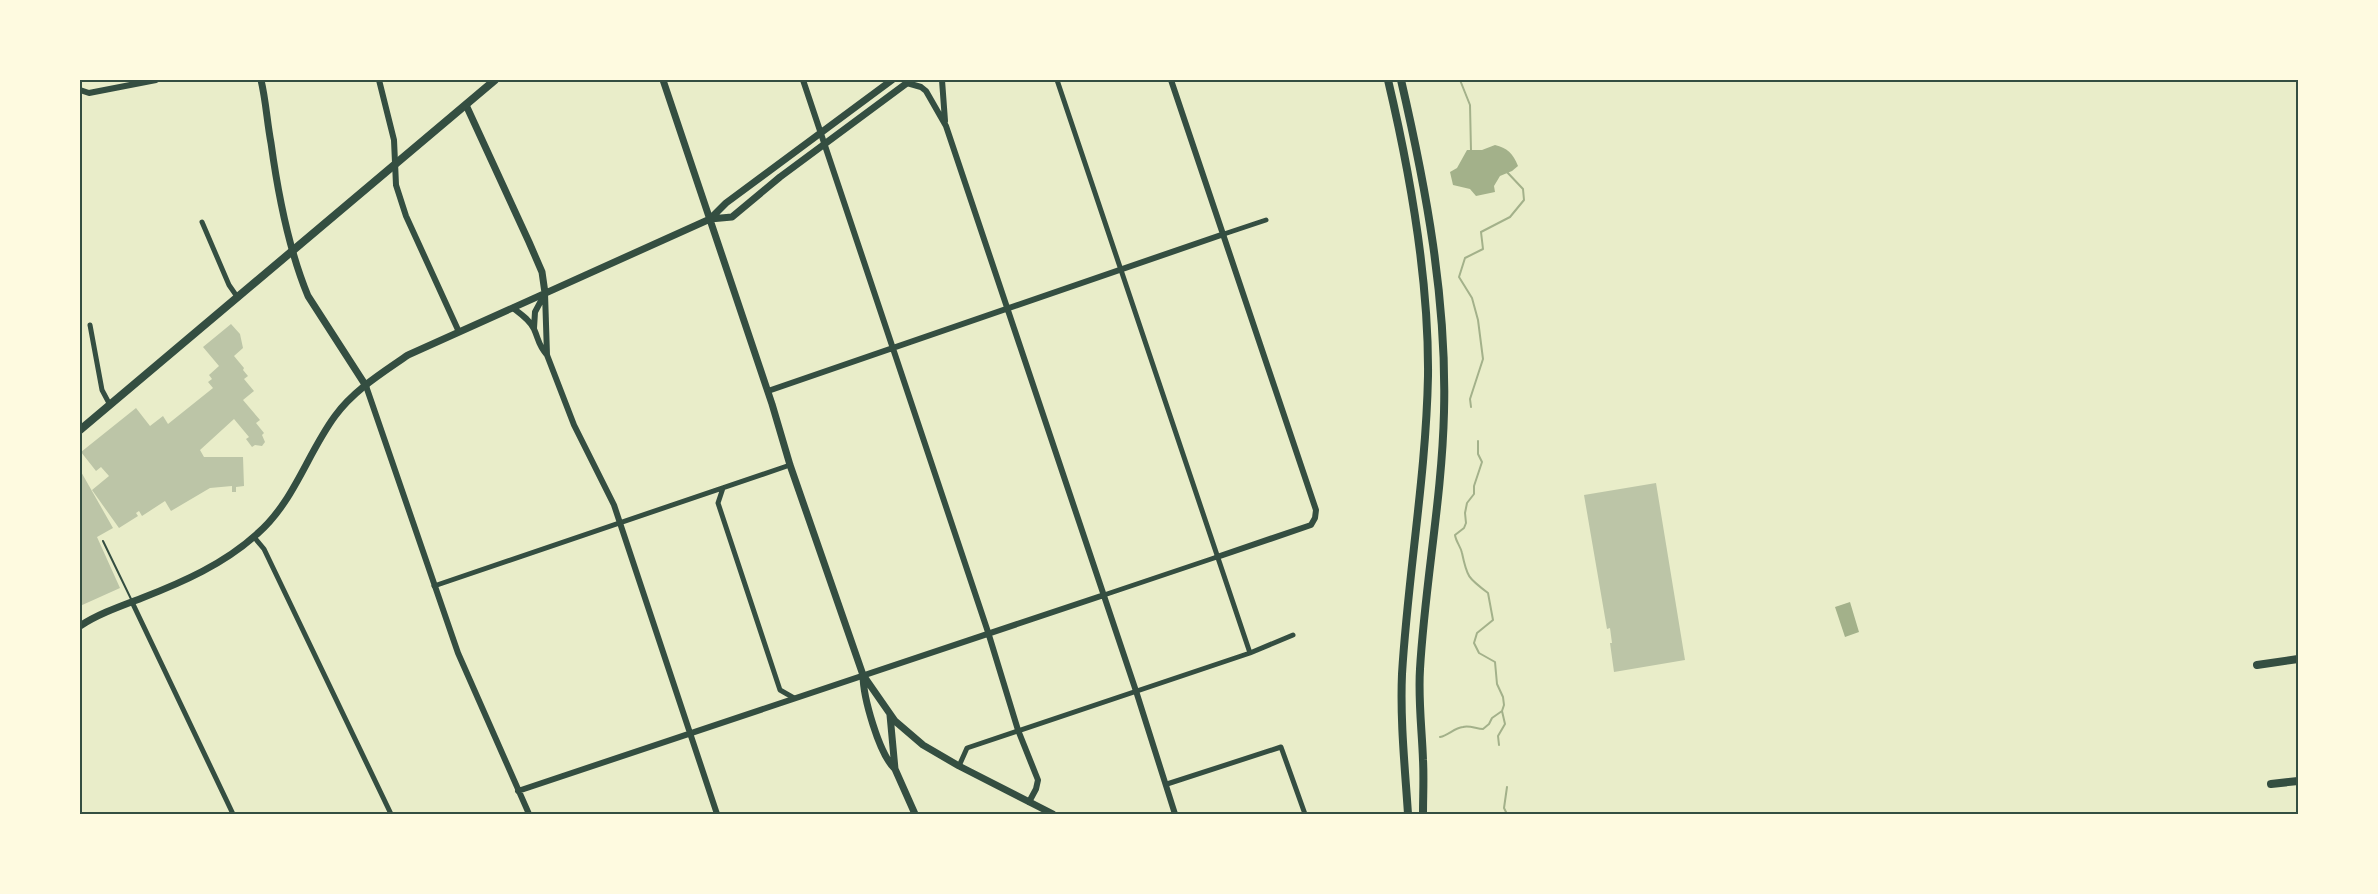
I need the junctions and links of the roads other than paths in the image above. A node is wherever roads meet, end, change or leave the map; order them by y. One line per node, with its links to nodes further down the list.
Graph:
1 (156, 80): 14 (street)
2 (261, 80): 24 (main road)
3 (379, 80): 19 (street)
4 (495, 80): 15 (main road)
5 (663, 80): 20 (main road)
6 (803, 80): 17 (street)
7 (892, 80): 17 (main road)
8 (942, 80): 16 (street)
9 (1057, 80): 25 (street)
10 (1171, 80): 23 (street)
11 (1388, 80): 75 (main road)
12 (1401, 80): 76 (main road)
13 (909, 81): 16 (street); 18 (main road)
14 (80, 90)
15 (466, 105): 19 (main road); 26 (main road)
16 (946, 126): 29 (street)
17 (821, 134): 18 (street); 20 (main road)
18 (825, 146): 20 (main road); 33 (street)
19 (395, 162): 24 (main road); 32 (street)
20 (710, 219): 26 (main road); 36 (main road)
21 (1266, 220): 23 (street)
22 (202, 222): 27 (street)
23 (1224, 234): 25 (street); 44 (street)
24 (292, 249): 27 (main road); 35 (main road)
25 (1121, 271): 29 (street); 44 (street)
26 (545, 293): 28 (main road); 31 (street); 34 (street)
27 (238, 298): 37 (main road)
28 (513, 308): 31 (street); 32 (main road)
29 (1008, 308): 33 (street); 46 (street)
30 (90, 325): 37 (street)
31 (534, 328): 34 (street)
32 (459, 332): 35 (main road)
33 (892, 348): 36 (street); 49 (street)
34 (547, 355): 41 (street)
35 (366, 386): 42 (main road); 45 (street)
36 (768, 391): 39 (main road)
37 (110, 405): 38 (main road)
38 (80, 430)
39 (790, 465): 40 (street); 54 (main road)
40 (723, 488): 41 (street); 56 (street)
41 (620, 524): 45 (street); 59 (street)
42 (254, 537): 47 (main road); 68 (street)
43 (103, 541): 47 (lane)
44 (1217, 557): 46 (street); 51 (street)
45 (434, 586): 65 (street)
46 (1104, 595): 49 (street); 55 (street)
47 (132, 602): 48 (main road); 67 (street)
48 (80, 626)
49 (988, 632): 54 (street); 58 (street)
50 (1293, 635): 51 (street)
51 (1250, 653): 55 (street)
52 (2298, 659): 53 (main road)
53 (2257, 665)
54 (863, 675): 56 (street); 57 (main road); 61 (main road)
55 (1136, 691): 58 (street); 63 (street)
56 (794, 698): 59 (street)
57 (890, 714): 60 (main road); 61 (main road)
58 (1018, 730): 60 (street); 66 (street)
59 (689, 734): 65 (street); 70 (street)
60 (959, 766): 66 (main road)
61 (895, 769): 71 (main road)
62 (2298, 781): 64 (main road)
63 (1167, 784): 73 (street); 74 (street)
64 (2271, 784)
65 (518, 791): 69 (street)
66 (1029, 802): 72 (main road)
67 (233, 814)
68 (391, 814)
69 (529, 814)
70 (717, 814)
71 (915, 814)
72 (1053, 814)
73 (1176, 814)
74 (1305, 814)
75 (1408, 814)
76 (1424, 814)

